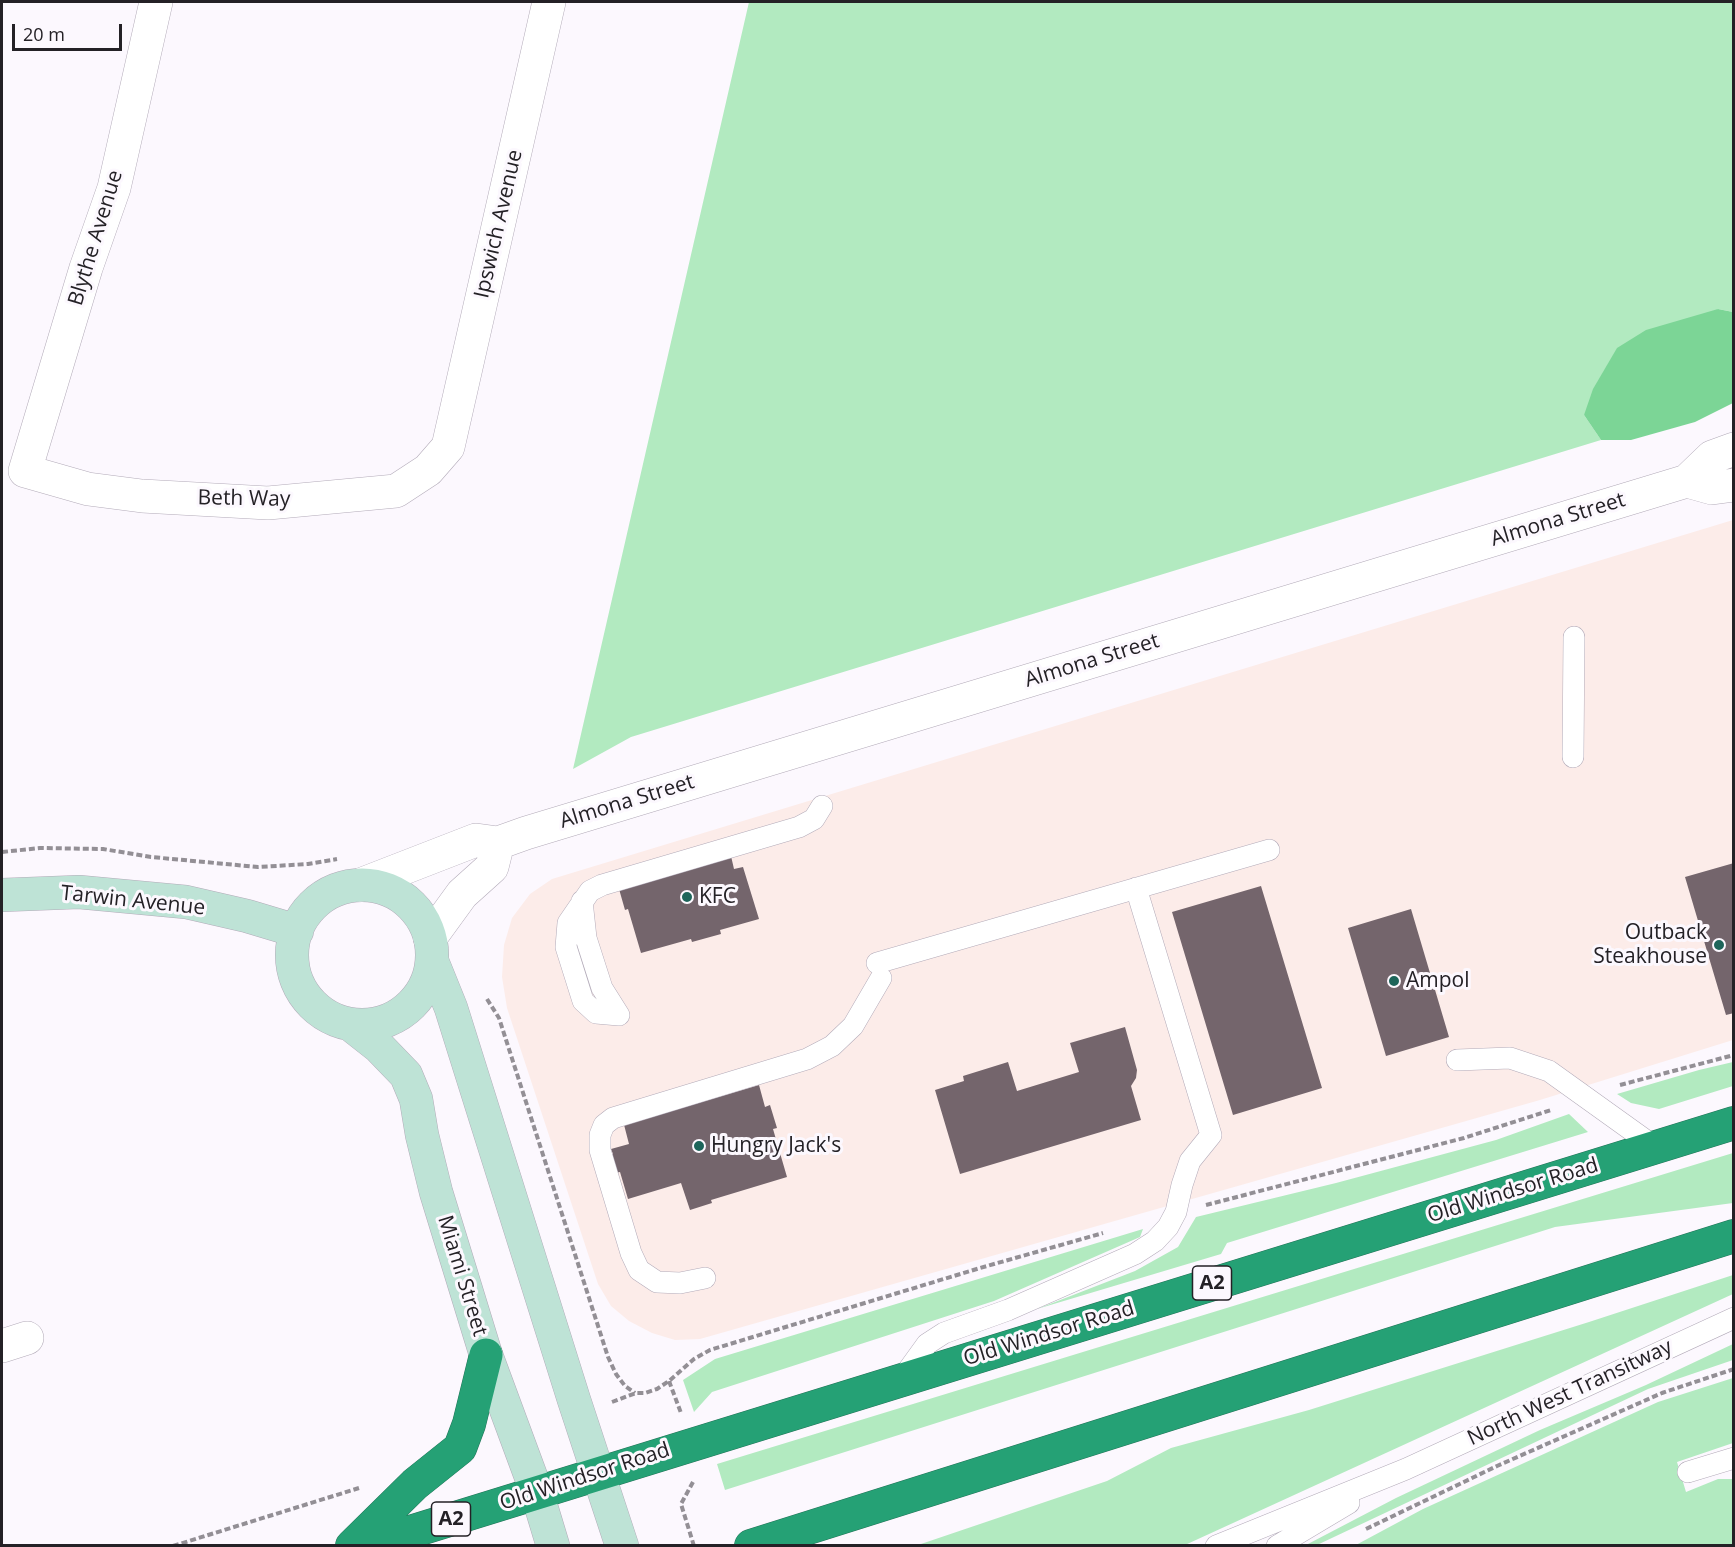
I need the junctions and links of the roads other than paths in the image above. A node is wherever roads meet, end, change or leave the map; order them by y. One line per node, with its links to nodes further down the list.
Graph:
1 (156, 2): 5 (street, Blythe Avenue)
2 (549, 2): 3 (street, Ipswich Avenue)
3 (448, 447): 5 (street, Beth Way)
4 (1734, 449): 6 (street, Almona Street)
5 (26, 471)
6 (1687, 481): 7 (street, Almona Street); 11 (street, Almona Street)
7 (1734, 485)
8 (1574, 637): 9 (lane)
9 (1573, 757)
10 (822, 806): 18 (lane)
11 (498, 843): 13 (street, Almona Street); 17 (street)
12 (1269, 850): 14 (lane)
13 (360, 885): 16 (street); 17 (street)
14 (1136, 888): 24 (lane); 27 (lane)
15 (2, 895): 16 (street, Tarwin Avenue)
16 (297, 931): 19 (street)
17 (431, 950): 19 (street); 30 (street)
18 (619, 1015)
19 (351, 1025): 26 (street, Miami Street)
20 (1457, 1060): 22 (lane)
21 (1734, 1123): 22 (highway, Old Windsor Road / A2)
22 (1655, 1148): 27 (highway, Old Windsor Road / A2)
23 (1734, 1236): 37 (highway)
24 (705, 1278)
25 (1734, 1318): 29 (lane, North West Transitway)
26 (486, 1355): 32 (street, Miami Street); 33 (highway)
27 (901, 1380): 30 (highway, Old Windsor Road / A2)
28 (1734, 1458): 31 (lane)
29 (1406, 1469): 38 (lane, North West Transitway); 39 (lane, North West Transitway)
30 (598, 1473): 32 (highway, Old Windsor Road / A2); 36 (street)
31 (1688, 1473)
32 (537, 1493): 34 (highway, Old Windsor Road / A2); 35 (street, Miami Street)
33 (352, 1545)
34 (365, 1545)
35 (553, 1545)
36 (622, 1545)
37 (751, 1545)
38 (1216, 1545)
39 (1277, 1545)

